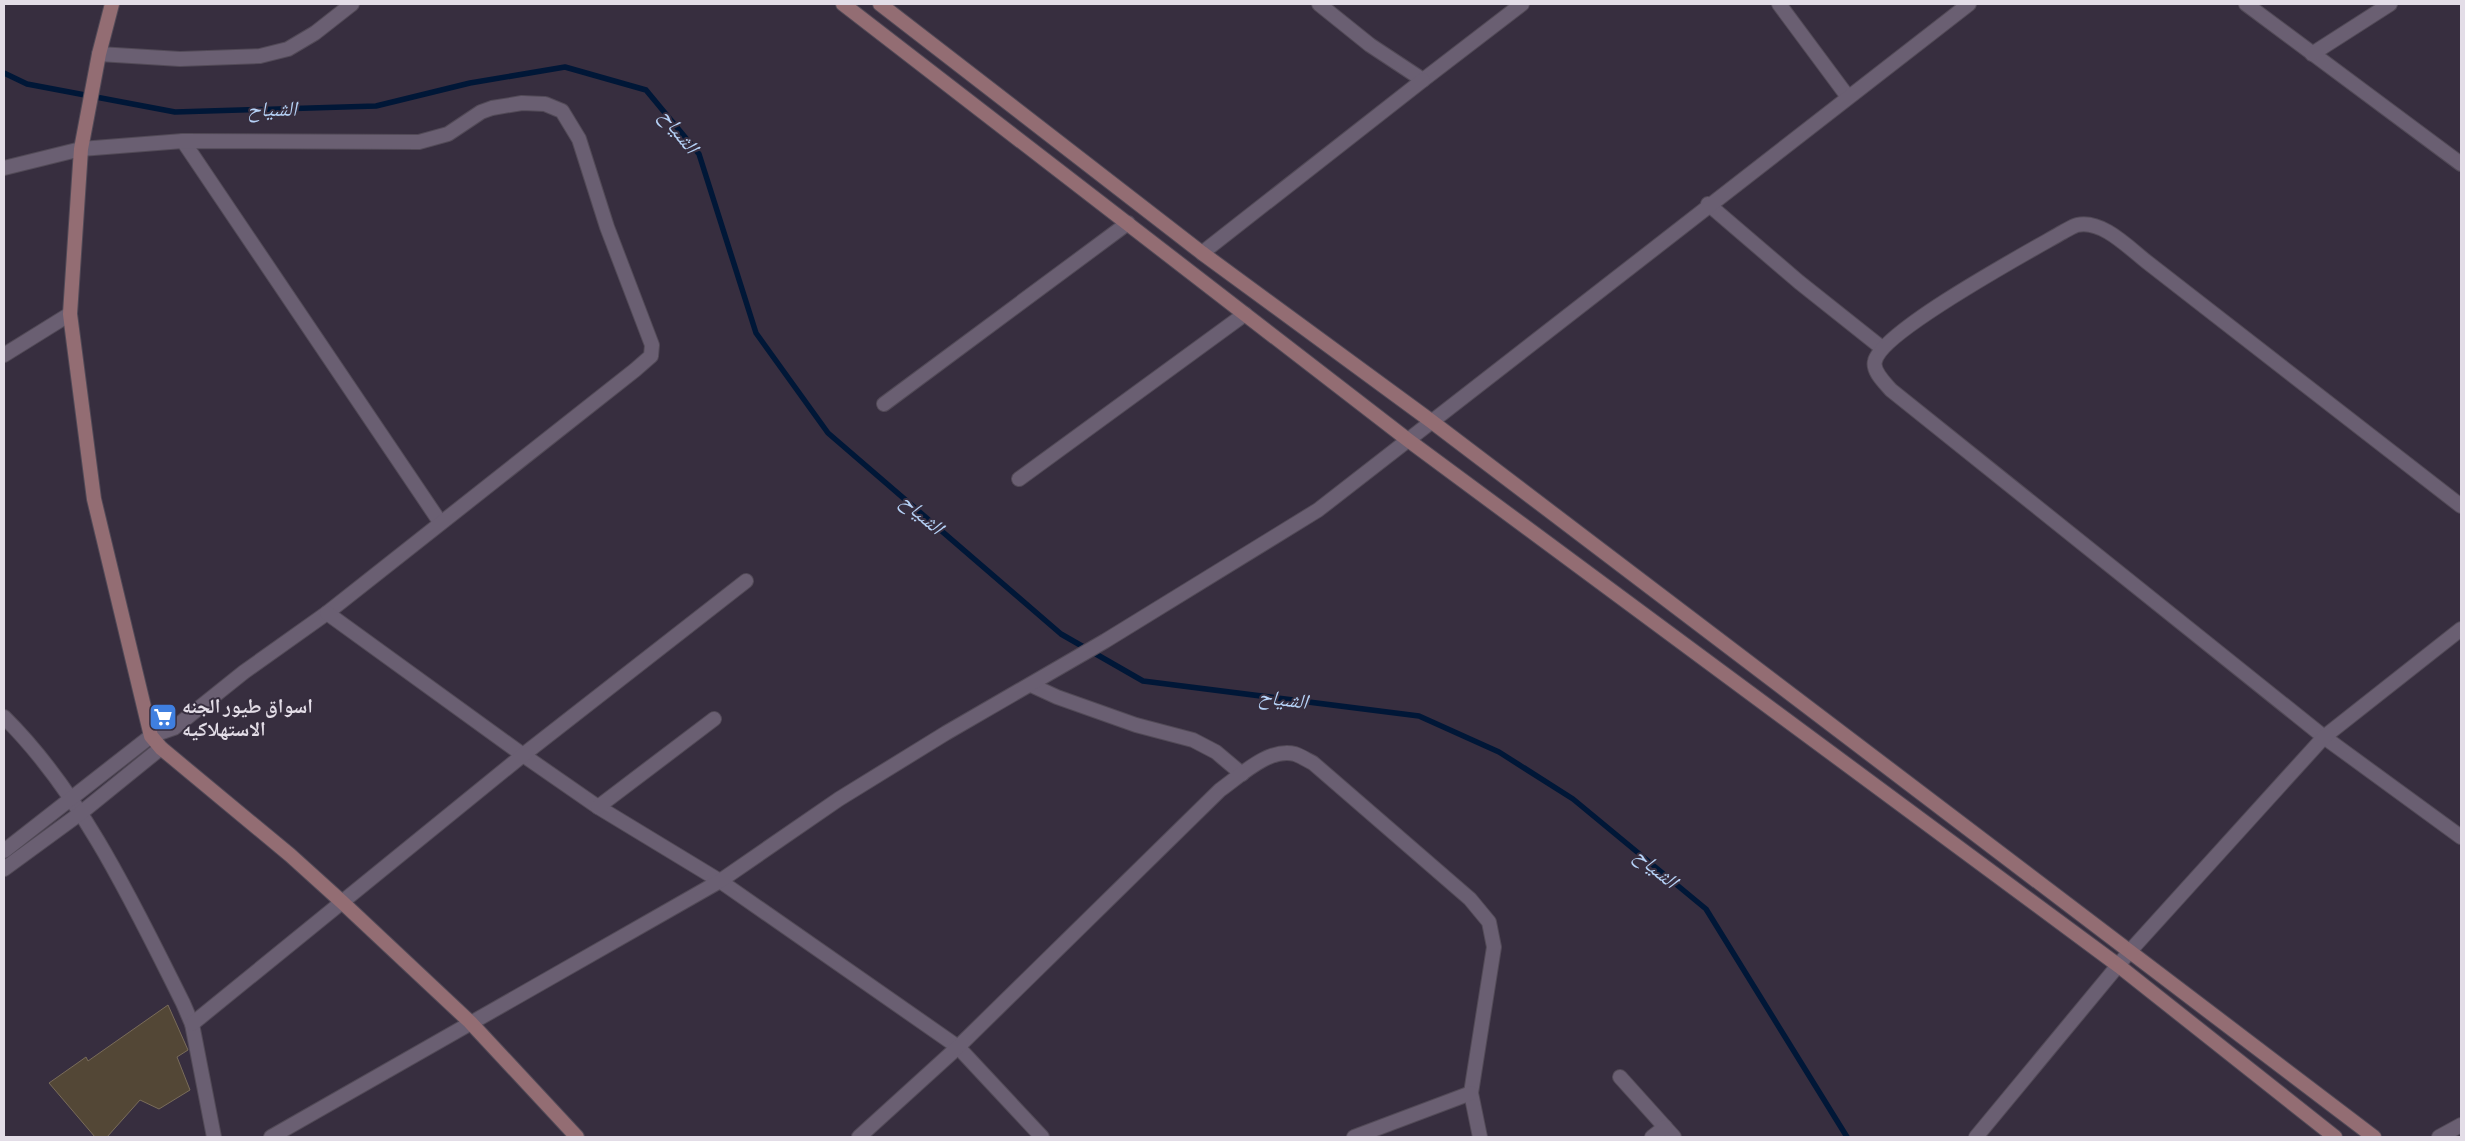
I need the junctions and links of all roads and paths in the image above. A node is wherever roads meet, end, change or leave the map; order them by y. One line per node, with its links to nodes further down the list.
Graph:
1 (112, 4): 12 (main road)
2 (352, 4): 12 (street)
3 (843, 4): 20 (main road)
4 (880, 4): 21 (main road)
5 (1319, 4): 13 (street)
6 (1522, 4): 13 (street)
7 (1779, 4): 14 (street)
8 (1969, 4): 14 (street)
9 (2246, 4): 11 (street)
10 (2390, 4): 11 (street)
11 (2312, 54): 17 (street)
12 (98, 60): 16 (main road)
13 (1423, 80): 21 (street)
14 (1848, 97): 19 (street)
15 (183, 141): 16 (street); 31 (street); 31 (street)
16 (81, 148): 18 (street); 22 (main road)
17 (2461, 164)
18 (4, 168)
19 (1708, 204): 24 (street); 27 (street)
20 (1128, 223): 23 (main road); 26 (street)
21 (1202, 252): 27 (main road)
22 (70, 314): 25 (street); 39 (main road)
23 (1246, 314): 28 (main road); 29 (street)
24 (1882, 348): 30 (street); 40 (street)
25 (4, 355)
26 (884, 404)
27 (1431, 420): 28 (street); 52 (main road)
28 (1408, 440): 35 (street); 53 (main road)
29 (1019, 479)
30 (2461, 506)
31 (440, 522): 33 (street)
32 (746, 581): 42 (street)
33 (326, 613): 38 (street); 42 (street)
34 (2461, 629): 40 (street)
35 (1031, 685): 43 (street); 50 (street)
36 (4, 717): 44 (street)
37 (714, 719): 45 (street)
38 (174, 728): 39 (street); 41 (street)
39 (151, 736): 41 (main road); 44 (street)
40 (2324, 737): 47 (street); 52 (street)
41 (160, 748): 46 (street); 51 (main road)
42 (523, 755): 45 (street); 51 (street)
43 (1242, 774): 56 (street); 58 (street)
44 (73, 800): 46 (street); 48 (street)
45 (598, 807): 50 (street)
46 (82, 812): 49 (street); 55 (street)
47 (2461, 837)
48 (4, 852)
49 (4, 869)
50 (720, 881): 54 (street); 56 (street)
51 (342, 902): 54 (main road); 55 (street)
52 (2130, 952): 53 (street); 71 (main road)
53 (2118, 966): 69 (street); 70 (main road)
54 (470, 1022): 62 (street); 63 (main road)
55 (192, 1024): 61 (street)
56 (958, 1047): 64 (street); 65 (street)
57 (1620, 1077): 60 (street)
58 (1471, 1093): 66 (street); 67 (street)
59 (2461, 1125): 72 (street)
60 (1670, 1132): 68 (street)
61 (214, 1137)
62 (271, 1137)
63 (577, 1137)
64 (859, 1137)
65 (1042, 1137)
66 (1354, 1137)
67 (1480, 1137)
68 (1652, 1137)
69 (1976, 1137)
70 (2335, 1137)
71 (2374, 1137)
72 (2439, 1137)

